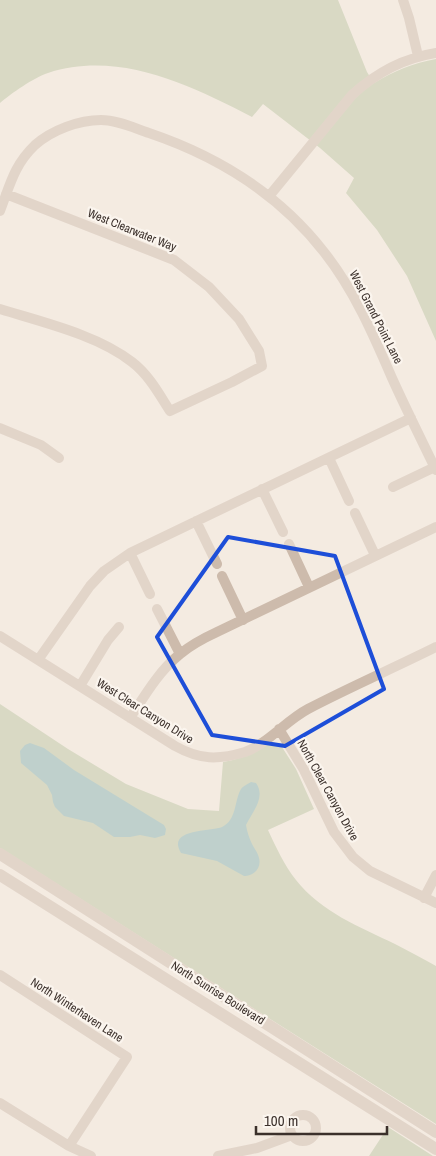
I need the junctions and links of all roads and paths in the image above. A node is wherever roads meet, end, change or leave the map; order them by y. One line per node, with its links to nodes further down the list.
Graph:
1 (403, 0): 3 (street)
2 (436, 53): 3 (street)
3 (418, 56): 5 (street)
4 (6, 194): 5 (street); 6 (street); 7 (street, West Clearwater Way)
5 (270, 195): 8 (street, West Grand Point Lane)
6 (0, 211)
7 (0, 309)
8 (411, 418): 11 (street); 12 (street, West Grand Point Lane)
9 (0, 428): 10 (street)
10 (59, 458)
11 (329, 458): 14 (street); 15 (street)
12 (435, 469): 13 (street, West Grand Point Lane)
13 (393, 487)
14 (262, 490): 17 (street); 19 (street)
15 (349, 501)
16 (354, 513): 22 (street)
17 (196, 522): 21 (street); 23 (street)
18 (436, 527): 22 (street)
19 (283, 532)
20 (289, 544): 25 (street)
21 (130, 553): 26 (street); 33 (street)
22 (376, 556): 25 (street)
23 (217, 564)
24 (222, 576): 28 (street)
25 (309, 587): 28 (street)
26 (150, 594)
27 (157, 609): 32 (street)
28 (242, 620): 32 (street)
29 (119, 627): 34 (street, West Clear Canyon Drive)
30 (0, 636): 33 (street, West Clear Canyon Drive)
31 (436, 647): 36 (street, West Clear Canyon Drive)
32 (180, 654): 35 (street)
33 (38, 660): 34 (street, West Clear Canyon Drive)
34 (80, 686): 35 (street, West Clear Canyon Drive)
35 (130, 718): 36 (street, West Clear Canyon Drive)
36 (279, 729): 40 (street, North Clear Canyon Drive)
37 (0, 854): 44 (street, North Sunrise Boulevard)
38 (0, 875): 47 (street, North Sunrise Boulevard)
39 (436, 875): 40 (street)
40 (424, 898): 41 (street, North Clear Canyon Drive)
41 (436, 903)
42 (0, 975): 46 (street, North Winterhaven Lane)
43 (0, 1103): 46 (street)
44 (436, 1132)
45 (292, 1135): 49 (street)
46 (69, 1146): 48 (street)
47 (436, 1149)
48 (91, 1156)
49 (218, 1156)

